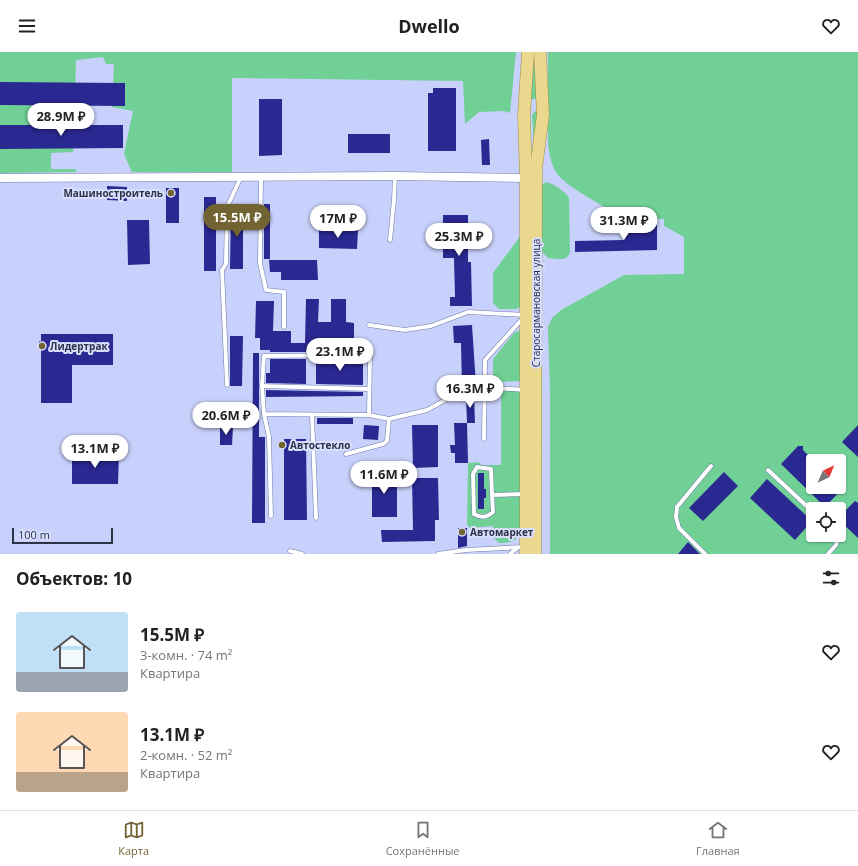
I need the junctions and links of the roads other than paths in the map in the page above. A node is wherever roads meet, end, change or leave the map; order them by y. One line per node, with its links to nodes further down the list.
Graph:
1 (528, 52): 3 (main road, Старосармановская улица)
2 (540, 52): 4 (main road, Старосармановская улица)
3 (524, 115): 4 (main road); 9 (main road, Старосармановская улица)
4 (543, 115): 34 (main road, Старосармановская улица)
5 (395, 176): 7 (street); 9 (street); 10 (lane)
6 (241, 177): 7 (street); 8 (street); 14 (lane)
7 (261, 177): 13 (lane)
8 (0, 178)
9 (526, 178): 11 (main road, Старосармановская улица)
10 (390, 240)
11 (526, 315): 12 (lane); 16 (lane); 18 (main road, Старосармановская улица)
12 (369, 325)
13 (284, 327)
14 (227, 384)
15 (262, 386): 17 (lane); 17 (lane); 19 (lane)
16 (484, 387): 18 (lane); 22 (lane); 23 (lane)
17 (369, 388): 21 (lane)
18 (525, 390): 27 (main road, Старосармановская улица)
19 (264, 414): 20 (lane); 30 (lane)
20 (312, 415): 21 (lane); 31 (lane)
21 (369, 415): 22 (lane)
22 (389, 419): 24 (lane)
23 (484, 439)
24 (346, 454)
25 (711, 466): 38 (lane)
26 (768, 470): 29 (lane)
27 (526, 494): 28 (lane); 34 (main road, Старосармановская улица)
28 (492, 495): 28 (lane)
29 (806, 505)
30 (271, 516)
31 (316, 518)
32 (837, 542): 39 (lane)
33 (290, 551): 35 (lane)
34 (526, 551): 36 (lane); 37 (lane)
35 (302, 554)
36 (438, 554)
37 (510, 554)
38 (705, 554)
39 (828, 554)

